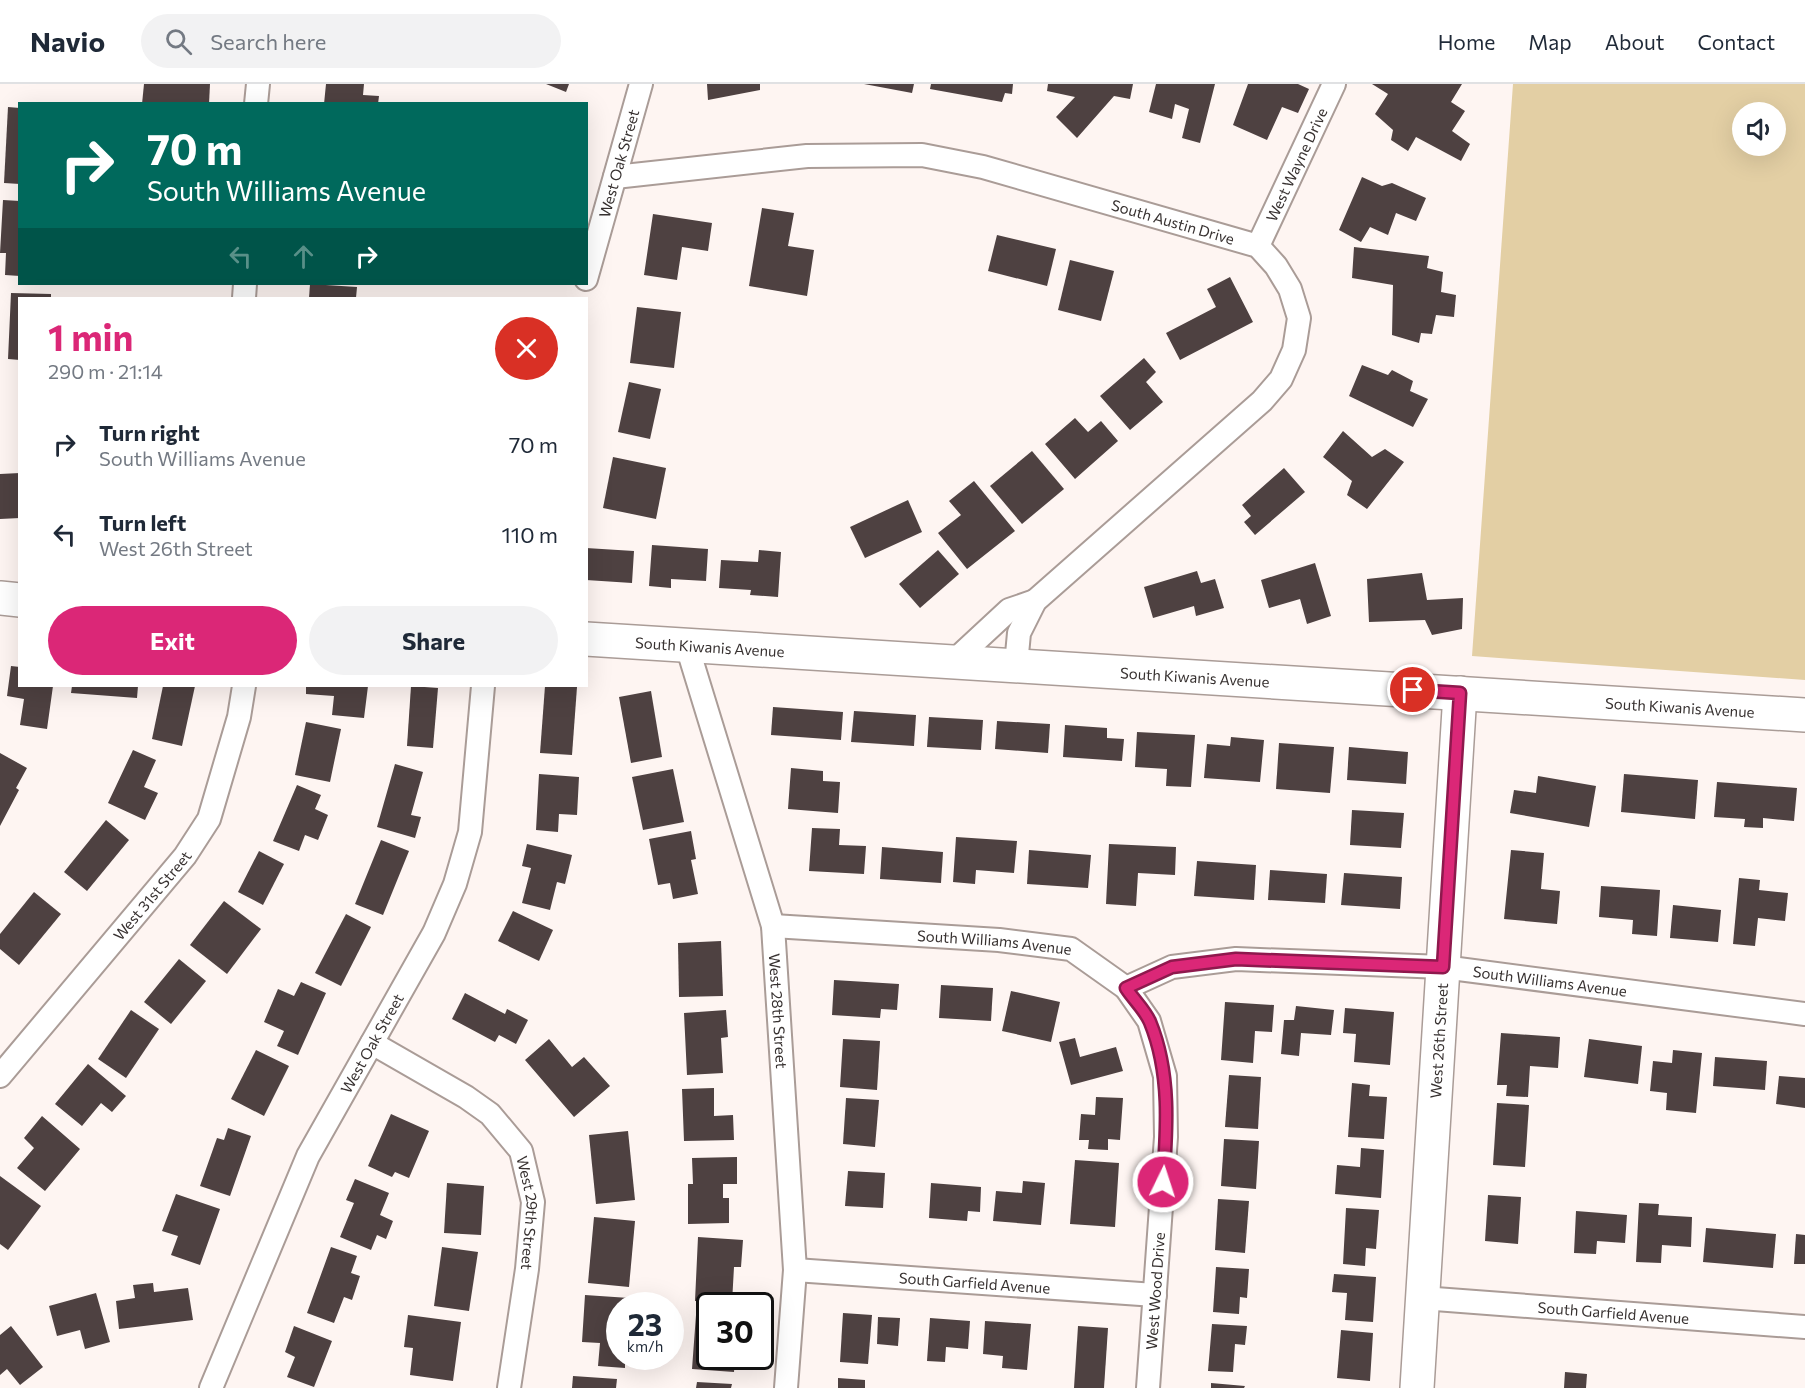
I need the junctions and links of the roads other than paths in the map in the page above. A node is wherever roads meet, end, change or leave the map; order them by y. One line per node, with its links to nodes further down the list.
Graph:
1 (258, 84): 4 (street)
2 (641, 84): 5 (street, West Oak Street)
3 (1334, 84): 6 (street, West Wayne Drive)
4 (256, 102)
5 (615, 177): 6 (street, South Austin Drive); 7 (street, West Oak Street)
6 (1258, 246): 10 (street)
7 (588, 272)
8 (0, 598): 9 (main road)
9 (18, 600)
10 (1035, 601): 13 (street); 14 (street)
11 (588, 639): 12 (main road, South Kiwanis Avenue)
12 (687, 646): 13 (main road, South Kiwanis Avenue); 19 (street, West 28th Street)
13 (954, 661): 14 (main road, South Kiwanis Avenue)
14 (1016, 665): 17 (main road, South Kiwanis Avenue)
15 (244, 687): 24 (street, West 31st Street)
16 (483, 687): 23 (street, West Oak Street)
17 (1460, 693): 18 (main road, South Kiwanis Avenue); 20 (main road, West 26th Street)
18 (1805, 715)
19 (773, 926): 21 (street, South Williams Avenue); 25 (street, West 28th Street)
20 (1443, 967): 21 (street, South Williams Avenue); 22 (street, South Williams Avenue); 27 (main road, West 26th Street)
21 (1126, 988): 26 (street, West Wood Drive)
22 (1805, 1014)
23 (372, 1043): 29 (street, West Oak Street); 30 (street, West 29th Street)
24 (0, 1076)
25 (795, 1270): 26 (street, South Garfield Avenue); 31 (street, West 28th Street)
26 (1155, 1295): 32 (street, West Wood Drive)
27 (1422, 1298): 28 (street, South Garfield Avenue); 33 (main road, West 26th Street)
28 (1805, 1327)
29 (211, 1388)
30 (509, 1388)
31 (786, 1388)
32 (1148, 1388)
33 (1417, 1388)

